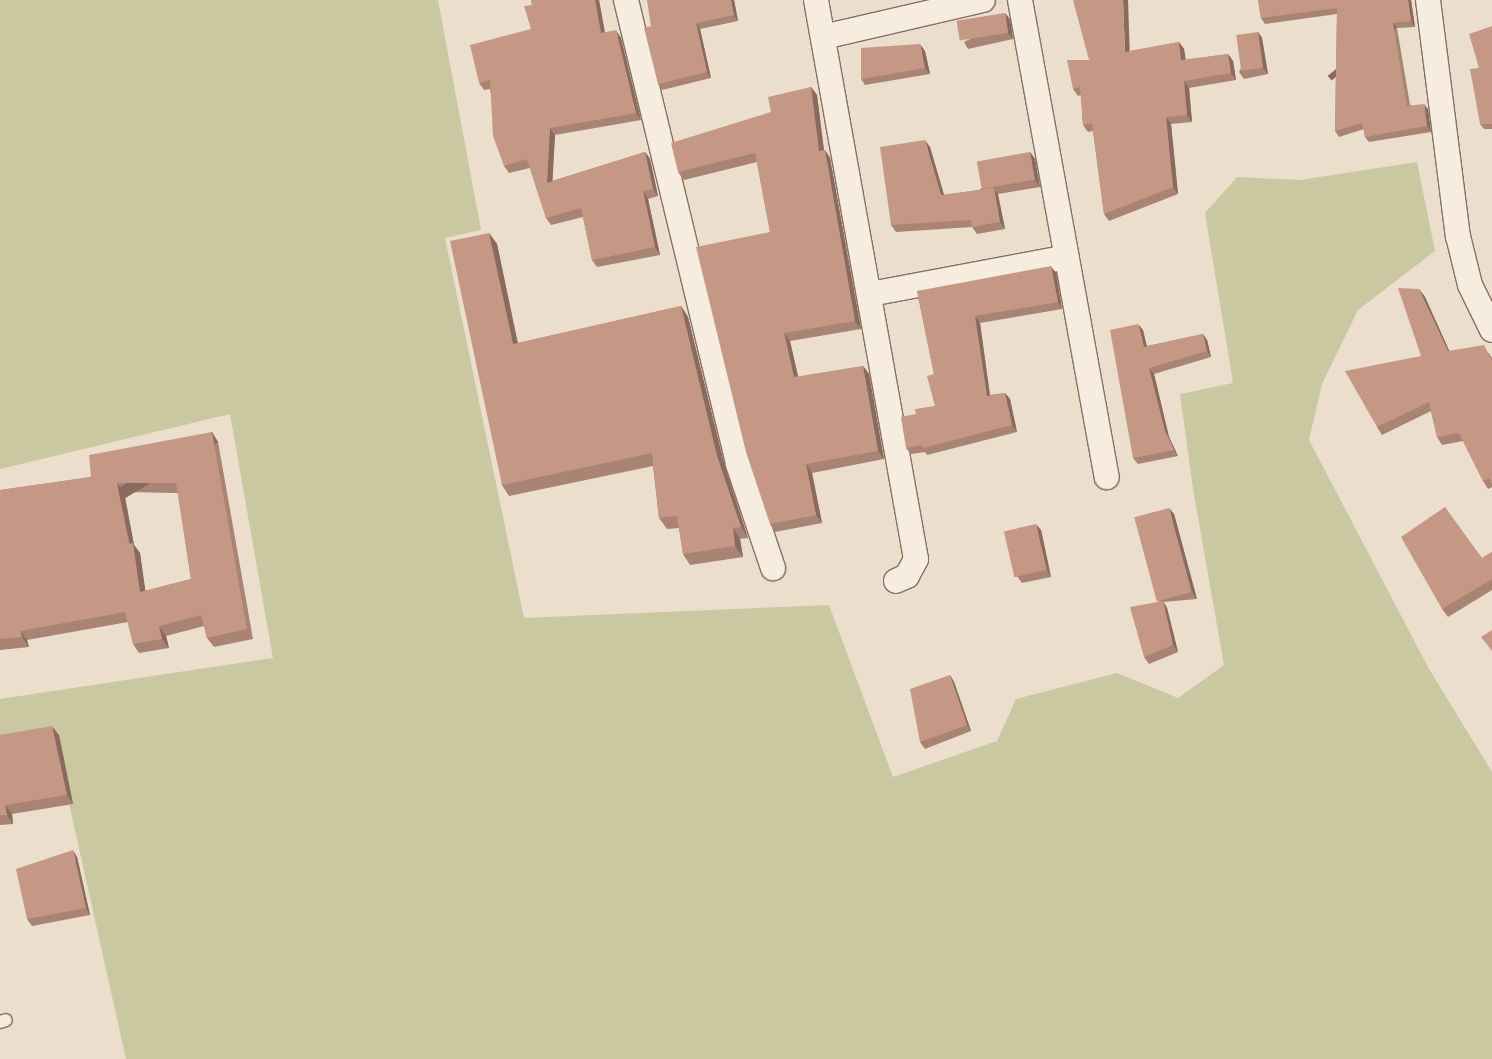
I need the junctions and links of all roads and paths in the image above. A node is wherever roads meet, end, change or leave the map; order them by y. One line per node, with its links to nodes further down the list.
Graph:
1 (626, 0): 11 (street)
2 (816, 0): 6 (street)
3 (982, 0): 6 (street)
4 (1020, 0): 7 (street)
5 (1428, 0): 9 (street)
6 (823, 37): 8 (street)
7 (1067, 257): 8 (street); 10 (street)
8 (870, 294): 12 (street)
9 (1492, 330)
10 (1107, 477)
11 (773, 568)
12 (896, 581)

